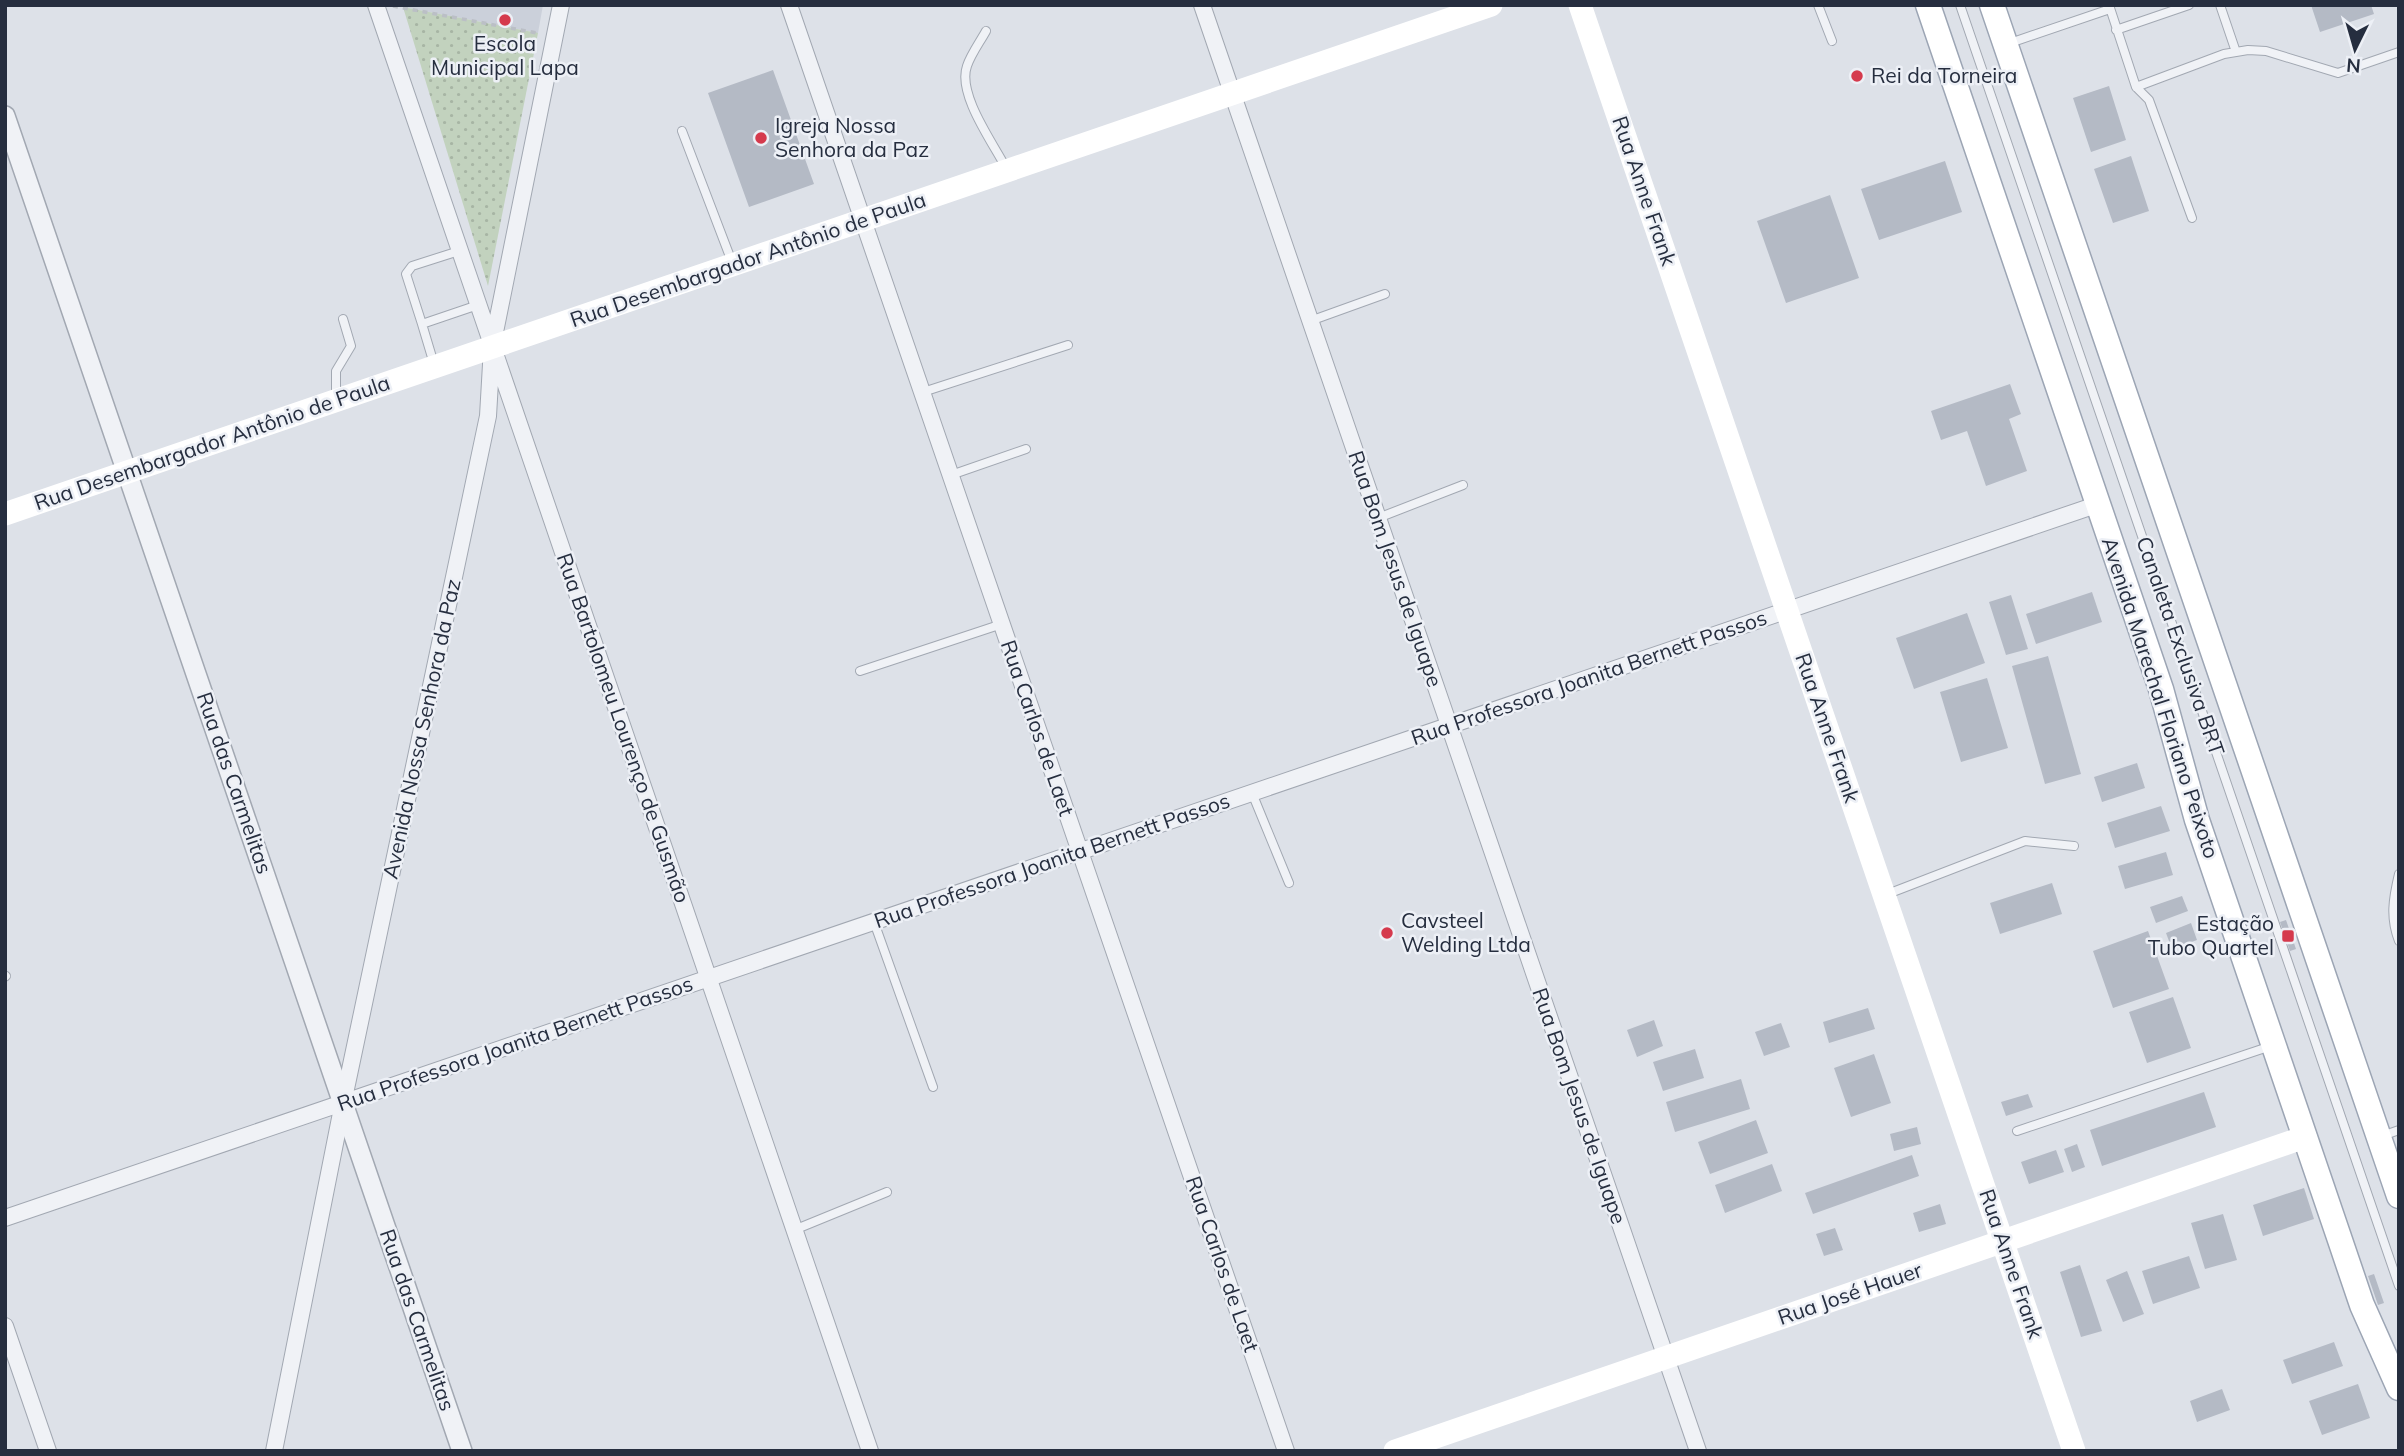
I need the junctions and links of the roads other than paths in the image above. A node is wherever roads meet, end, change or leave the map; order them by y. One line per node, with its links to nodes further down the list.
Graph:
1 (376, 5): 27 (street, Rua Bartolomeu Lourenço de Gusmão)
2 (561, 5): 35 (street, Avenida Nossa Senhora da Paz)
3 (789, 5): 26 (street, Rua Carlos de Laet)
4 (1202, 5): 21 (street, Rua Bom Jesus de Iguape)
5 (1492, 5): 21 (main road, Rua Desembargador Antônio de Paula)
6 (1580, 5): 46 (main road, Rua Anne Frank)
7 (1818, 5): 16 (lane)
8 (1928, 5): 43 (main road, Avenida Marechal Floriano Peixoto)
9 (1961, 5): 70 (lane, Canaleta Exclusiva BRT)
10 (1992, 5): 17 (main road)
11 (2189, 5): 14 (lane)
12 (2220, 5): 18 (lane)
13 (2109, 7): 14 (lane); 17 (lane)
14 (2116, 30): 20 (lane)
15 (986, 31): 24 (lane)
16 (1832, 41)
17 (2006, 45): 63 (main road)
18 (2236, 52): 19 (lane); 20 (lane)
19 (2399, 52)
20 (2136, 87): 25 (lane)
21 (1232, 94): 24 (main road, Rua Desembargador Antônio de Paula); 32 (street, Rua Bom Jesus de Iguape)
22 (5, 116): 40 (street, Rua das Carmelitas)
23 (682, 131): 28 (lane)
24 (1007, 171): 26 (main road, Rua Desembargador Antônio de Paula)
25 (2192, 218)
26 (863, 220): 28 (main road, Rua Desembargador Antônio de Paula); 37 (street, Rua Carlos de Laet)
27 (460, 251): 30 (street, Rua Bartolomeu Lourenço de Gusmão); 33 (lane)
28 (733, 265): 35 (main road, Rua Desembargador Antônio de Paula)
29 (1385, 294): 32 (lane)
30 (478, 305): 33 (lane); 35 (street, Rua Bartolomeu Lourenço de Gusmão)
31 (343, 319): 38 (lane)
32 (1310, 321): 45 (street, Rua Bom Jesus de Iguape)
33 (422, 324): 36 (lane)
34 (1068, 345): 37 (lane)
35 (492, 347): 36 (main road, Rua Desembargador Antônio de Paula); 58 (street, Rua Bartolomeu Lourenço de Gusmão); 61 (street, Avenida Nossa Senhora da Paz)
36 (435, 367): 38 (main road, Rua Desembargador Antônio de Paula)
37 (923, 392): 41 (street, Rua Carlos de Laet)
38 (337, 401): 40 (main road, Rua Desembargador Antônio de Paula)
39 (1027, 449): 41 (lane)
40 (127, 472): 44 (main road, Rua Desembargador Antônio de Paula); 61 (street, Rua das Carmelitas)
41 (951, 475): 47 (street, Rua Carlos de Laet)
42 (1463, 485): 45 (lane)
43 (2099, 505): 46 (street, Rua Professora Joanita Bernett Passos); 59 (main road, Avenida Marechal Floriano Peixoto)
44 (5, 514)
45 (1378, 518): 49 (street, Rua Bom Jesus de Iguape)
46 (1787, 611): 49 (street, Rua Professora Joanita Bernett Passos); 55 (main road, Rua Anne Frank)
47 (1002, 624): 48 (lane); 52 (street, Rua Carlos de Laet)
48 (860, 671)
49 (1449, 726): 50 (street, Rua Professora Joanita Bernett Passos); 72 (street, Rua Bom Jesus de Iguape)
50 (1252, 793): 52 (street, Rua Professora Joanita Bernett Passos); 54 (lane)
51 (2074, 846): 55 (lane)
52 (1080, 852): 56 (street, Rua Professora Joanita Bernett Passos); 78 (street, Rua Carlos de Laet)
53 (2399, 874): 57 (lane)
54 (1289, 883)
55 (1884, 895): 69 (main road, Rua Anne Frank)
56 (874, 922): 58 (street, Rua Professora Joanita Bernett Passos); 60 (lane)
57 (2399, 941)
58 (709, 978): 61 (street, Rua Professora Joanita Bernett Passos); 68 (street, Rua Bartolomeu Lourenço de Gusmão)
59 (2274, 1045): 62 (lane); 64 (main road, Avenida Marechal Floriano Peixoto)
60 (933, 1087)
61 (343, 1103): 67 (street, Rua Professora Joanita Bernett Passos); 75 (street, Avenida Nossa Senhora da Paz); 76 (street, Rua das Carmelitas)
62 (2017, 1131)
63 (2389, 1133): 66 (main road)
64 (2305, 1138): 69 (main road, Rua José Hauer); 73 (main road, Avenida Marechal Floriano Peixoto)
65 (887, 1192): 68 (lane)
66 (2399, 1196)
67 (5, 1218)
68 (794, 1230): 77 (street, Rua Bartolomeu Lourenço de Gusmão)
69 (2003, 1241): 72 (main road, Rua José Hauer); 81 (main road, Rua Anne Frank)
70 (2399, 1286)
71 (5, 1326): 74 (street)
72 (1665, 1358): 79 (main road, Rua José Hauer); 80 (street, Rua Bom Jesus de Iguape)
73 (2399, 1388)
74 (48, 1451)
75 (274, 1451)
76 (462, 1451)
77 (870, 1451)
78 (1286, 1451)
79 (1395, 1451)
80 (1698, 1451)
81 (2074, 1451)

